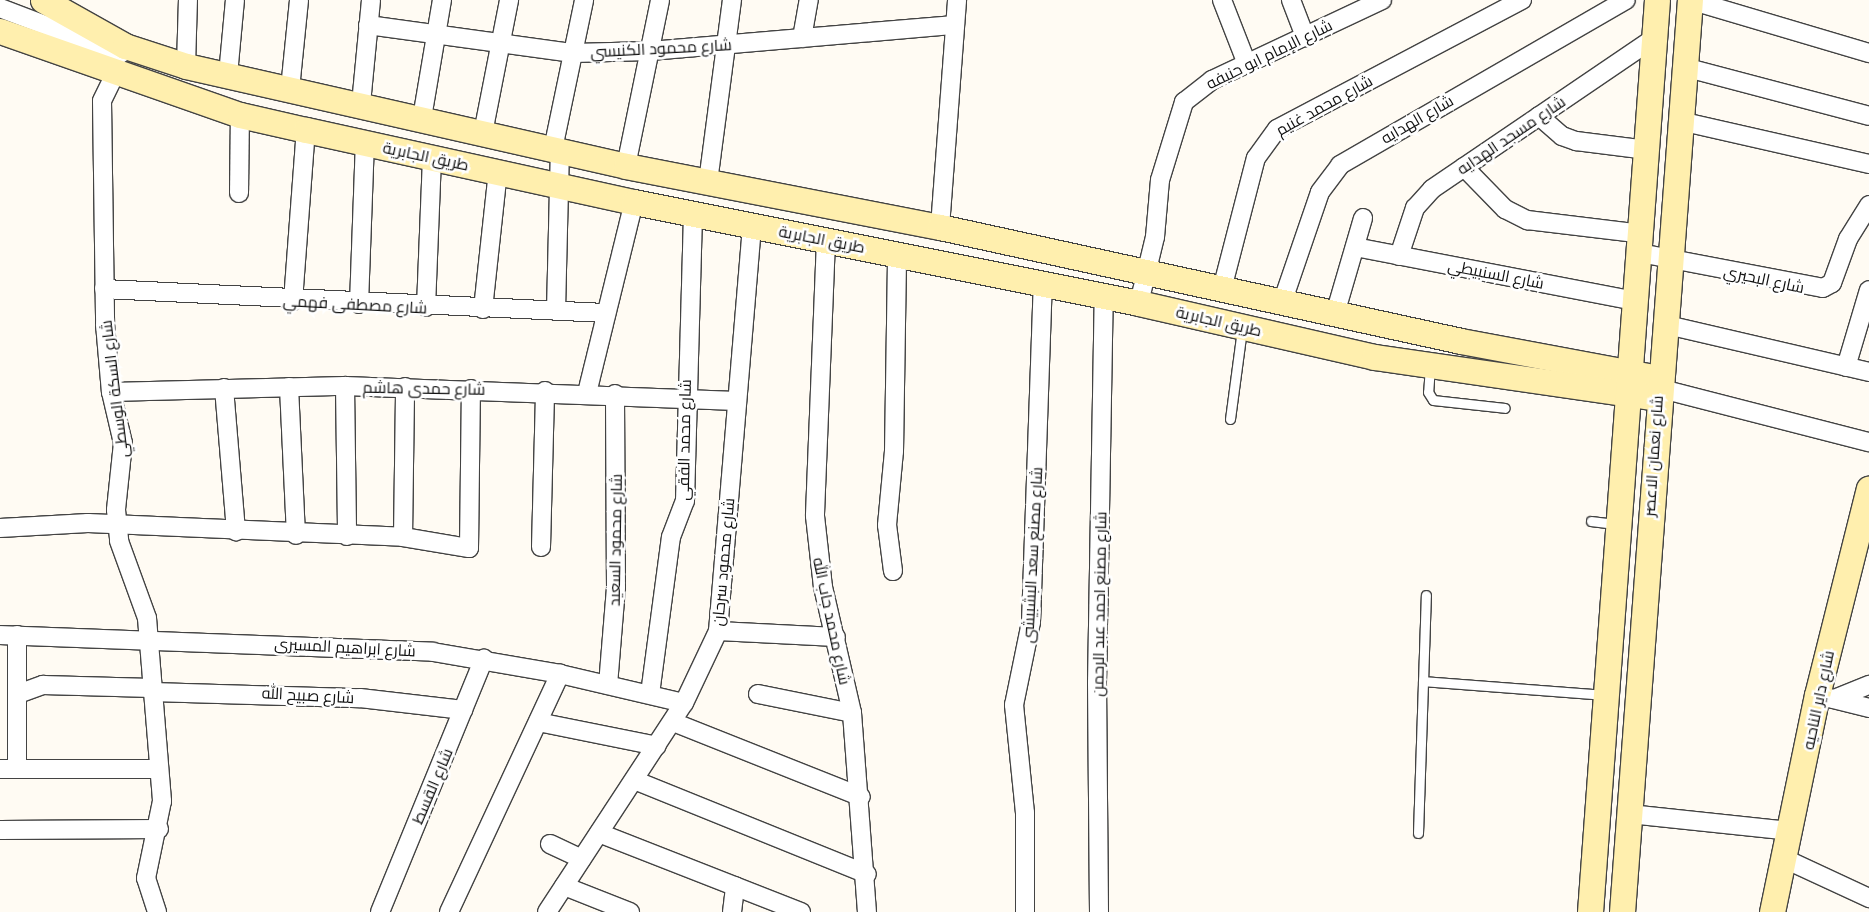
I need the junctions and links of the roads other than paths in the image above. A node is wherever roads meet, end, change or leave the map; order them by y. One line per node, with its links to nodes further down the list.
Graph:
1 (43, 0): 33 (street, طريق الجابرية)
2 (188, 0): 35 (street)
3 (235, 0): 37 (street)
4 (299, 0): 38 (street)
5 (371, 0): 22 (street)
6 (442, 0): 24 (street)
7 (509, 0): 28 (street)
8 (584, 0): 31 (street)
9 (660, 0): 30 (street)
10 (732, 0): 29 (street)
11 (809, 0): 26 (street)
12 (957, 0): 21 (street)
13 (1222, 0): 34 (street)
14 (1290, 0): 25 (street)
15 (1522, 0): 75 (street, شارع محمد غنيم)
16 (1626, 0): 81 (street, شارع الهدايه)
17 (1657, 0): 27 (street, شارع نعمان الاعصر)
18 (1690, 0): 32 (street); 36 (street, شارع نعمان الاعصر)
19 (1377, 1): 25 (street, شارع الإمام ابو حنيفه)
20 (0, 8): 33 (street)
21 (955, 25): 26 (street, شارع محمود الكنيسي); 65 (street)
22 (368, 26): 24 (street, شارع محمود الكنيسي); 39 (street)
23 (0, 30): 33 (street, طريق الجابرية)
24 (439, 35): 28 (street, شارع محمود الكنيسي); 43 (street)
25 (1305, 36): 34 (street, شارع الإمام ابو حنيفه)
26 (802, 38): 29 (street, شارع محمود الكنيسي)
27 (1654, 38): 41 (street, شارع مسجد الهدايه); 49 (street, شارع نعمان الاعصر)
28 (500, 43): 31 (street, شارع محمود الكنيسي); 46 (street)
29 (724, 45): 30 (street, شارع محمود الكنيسي); 55 (street)
30 (650, 51): 31 (street, شارع محمود الكنيسي); 52 (street)
31 (573, 53): 48 (street)
32 (1869, 54)
33 (121, 57): 35 (street, طريق الجابرية); 40 (street, طريق الجابرية); 74 (street, شارع السكة الوسطي)
34 (1247, 64): 72 (street, شارع الإمام ابو حنيفه)
35 (186, 66): 37 (street, طريق الجابرية)
36 (1684, 67): 42 (street); 44 (street, شارع نعمان الاعصر)
37 (228, 75): 38 (street, طريق الجابرية)
38 (290, 89): 39 (street, طريق الجابرية)
39 (361, 104): 43 (street, طريق الجابرية)
40 (240, 116): 45 (street, طريق الجابرية); 57 (street)
41 (1538, 116): 49 (street); 53 (street, شارع مسجد الهدايه)
42 (1869, 116)
43 (422, 118): 46 (street, طريق الجابرية)
44 (1680, 121): 51 (street); 61 (street, شارع نعمان الاعصر)
45 (306, 130): 47 (street, طريق الجابرية); 78 (street)
46 (483, 133): 48 (street, طريق الجابرية)
47 (365, 143): 50 (street, طريق الجابرية); 82 (street)
48 (557, 150): 52 (street, طريق الجابرية); 56 (street)
49 (1647, 150): 59 (street, شارع نعمان الاعصر)
50 (432, 158): 54 (street, طريق الجابرية); 83 (street)
51 (1869, 164)
52 (626, 166): 55 (street, طريق الجابرية)
53 (1464, 167): 67 (street, شارع البحيري); 70 (street, شارع مسجد الهدايه)
54 (498, 172): 56 (street, طريق الجابرية); 84 (street)
55 (708, 182): 65 (street, طريق الجابرية)
56 (558, 185): 58 (street, طريق الجابرية); 85 (street)
57 (239, 193)
58 (634, 202): 62 (street, طريق الجابرية); 86 (street)
59 (1644, 204): 61 (street); 67 (street, شارع نعمان الاعصر)
60 (1869, 205): 71 (street, شارع البحيري)
61 (1672, 208): 71 (street, شارع نعمان الاعصر)
62 (693, 214): 64 (street, طريق الجابرية); 104 (street, شارع محمد الفقي)
63 (1363, 218): 68 (street)
64 (752, 225): 66 (street, طريق الجابرية); 105 (street, شارع محمود سرحان)
65 (940, 227): 72 (street, طريق الجابرية)
66 (826, 240): 69 (street, طريق الجابرية); 124 (street, شارع محمد جاب الله)
67 (1641, 244): 71 (street, شارع البحيري); 79 (street, شارع نعمان الاعصر)
68 (1355, 247): 70 (street, شارع السنبيطي); 87 (street)
69 (897, 254): 73 (street, طريق الجابرية); 119 (street)
70 (1399, 256): 79 (street, شارع السنبيطي)
71 (1668, 259): 88 (street, شارع نعمان الاعصر)
72 (1147, 272): 75 (street, طريق الجابرية); 80 (street, شارع الإمام ابو حنيفه)
73 (1043, 286): 77 (street, طريق الجابرية); 169 (street, شارع مصنع سعد البشبيشى)
74 (104, 289): 78 (street, شارع مصطفى فهمي); 101 (street, شارع السكة الوسطي)
75 (1222, 289): 81 (street, طريق الجابرية)
76 (1869, 290): 91 (street)
77 (1104, 297): 80 (street, طريق الجابرية); 170 (street, شارع مصنع احمد عبد الرحمن)
78 (293, 301): 82 (street, شارع مصطفى فهمي)
79 (1636, 301): 93 (street, شارع نعمان الاعصر)
80 (1139, 303): 89 (street, طريق الجابرية)
81 (1282, 303): 87 (street, طريق الجابرية)
82 (359, 304): 83 (street, شارع مصطفى فهمي)
83 (426, 307): 84 (street, شارع مصطفى فهمي)
84 (484, 309): 85 (street, شارع مصطفى فهمي)
85 (556, 311): 86 (street, شارع مصطفى فهمي)
86 (606, 313): 102 (street)
87 (1335, 314): 93 (street, طريق الجابرية)
88 (1663, 324): 91 (street); 98 (street, شارع نعمان الاعصر)
89 (1242, 326): 90 (street, طريق الجابرية); 107 (lane)
90 (1430, 365): 93 (street, طريق الجابرية); 106 (lane)
91 (1846, 367): 92 (street)
92 (1869, 372)
93 (1630, 383): 98 (street, طريق الجابرية); 111 (street, شارع نعمان الاعصر)
94 (344, 386): 95 (street, شارع حمدى هاشم); 97 (street, شارع حمدى هاشم); 116 (street)
95 (289, 387): 96 (street, شارع حمدى هاشم); 115 (street)
96 (224, 388): 101 (street, شارع حمدى هاشم); 114 (street)
97 (406, 388): 99 (street, شارع حمدى هاشم); 117 (street)
98 (1658, 388): 108 (street); 148 (street, شارع نعمان الاعصر)
99 (471, 389): 100 (street, شارع حمدى هاشم); 117 (street)
100 (545, 391): 102 (street, شارع حمدى هاشم); 118 (street)
101 (112, 392): 112 (street, شارع السكة الوسطي)
102 (586, 393): 103 (street, شارع حمدى هاشم)
103 (615, 394): 104 (street, شارع حمدى هاشم); 128 (street, شارع محمود السعيد)
104 (684, 398): 105 (street, شارع حمدى هاشم); 132 (street, شارع محمد الفقي)
105 (737, 401): 121 (street, شارع محمود سرحان)
106 (1505, 408)
107 (1230, 419)
108 (1869, 442)
109 (1869, 488): 135 (street, شارع داير الناحيه)
110 (1591, 521): 111 (lane)
111 (1619, 524): 134 (street, شارع نعمان الاعصر)
112 (117, 526): 113 (street); 114 (street); 123 (street, شارع السكة الوسطي)
113 (0, 528)
114 (236, 532): 115 (street)
115 (296, 535): 116 (street)
116 (347, 536): 117 (street)
117 (403, 537)
118 (541, 547)
119 (892, 571)
120 (1426, 595): 127 (lane)
121 (718, 631): 124 (street); 136 (street, شارع محمود سرحان)
122 (8, 635): 123 (street, شارع ابراهيم المسيرى); 131 (street)
123 (148, 637): 125 (street, شارع ابراهيم المسيرى); 130 (street, شارع السكة الوسطي)
124 (836, 637): 139 (street, شارع محمد جاب الله)
125 (484, 659): 126 (street, شارع ابراهيم المسيرى); 138 (street, شارع القسط)
126 (560, 674): 128 (street, شارع ابراهيم المسيرى); 140 (street)
127 (1424, 681): 134 (lane); 153 (lane)
128 (608, 685): 132 (street, شارع ابراهيم المسيرى)
129 (1869, 686): 135 (street)
130 (152, 690): 131 (street, شارع صبيح الله); 138 (street, شارع صبيح الله); 144 (street, شارع السكة الوسطي)
131 (18, 694): 143 (street)
132 (650, 694): 136 (street, شارع ابراهيم المسيرى)
133 (758, 694): 139 (street)
134 (1607, 695): 146 (street, شارع نعمان الاعصر)
135 (1826, 697): 137 (street); 151 (street, شارع داير الناحيه)
136 (684, 703): 141 (street, شارع محمود سرحان)
137 (1869, 708)
138 (463, 710): 162 (street, شارع القسط)
139 (852, 713): 147 (street, شارع محمد جاب الله)
140 (538, 722): 142 (street); 163 (street)
141 (672, 722): 142 (street, شارع محمود سرحان); 147 (street)
142 (657, 746): 145 (street, شارع محمود سرحان)
143 (9, 769): 144 (street)
144 (158, 769): 149 (street, شارع السكة الوسطي)
145 (634, 780): 152 (street, شارع محمود سرحان); 157 (street)
146 (1599, 788): 148 (street); 171 (street, شارع نعمان الاعصر)
147 (861, 797): 157 (street, شارع محمد جاب الله)
148 (1630, 803): 151 (street); 172 (street, شارع نعمان الاعصر)
149 (159, 829): 150 (street); 161 (street, شارع السكة الوسطي)
150 (0, 830)
151 (1792, 830): 155 (street, شارع داير الناحيه)
152 (600, 833): 156 (street, شارع محمود سرحان); 159 (street)
153 (1418, 834)
154 (550, 844): 156 (street)
155 (1785, 859): 160 (street); 173 (street, شارع داير الناحيه)
156 (582, 860): 158 (street, شارع محمود سرحان)
157 (867, 874): 168 (street, شارع محمد جاب الله)
158 (564, 886): 164 (street, شارع محمود سرحان); 165 (street)
159 (735, 886): 166 (street); 167 (street)
160 (1869, 898)
161 (157, 912)
162 (380, 912)
163 (449, 912)
164 (547, 912)
165 (630, 912)
166 (732, 912)
167 (801, 912)
168 (867, 912)
169 (1024, 912)
170 (1099, 912)
171 (1590, 912)
172 (1622, 912)
173 (1772, 912)

